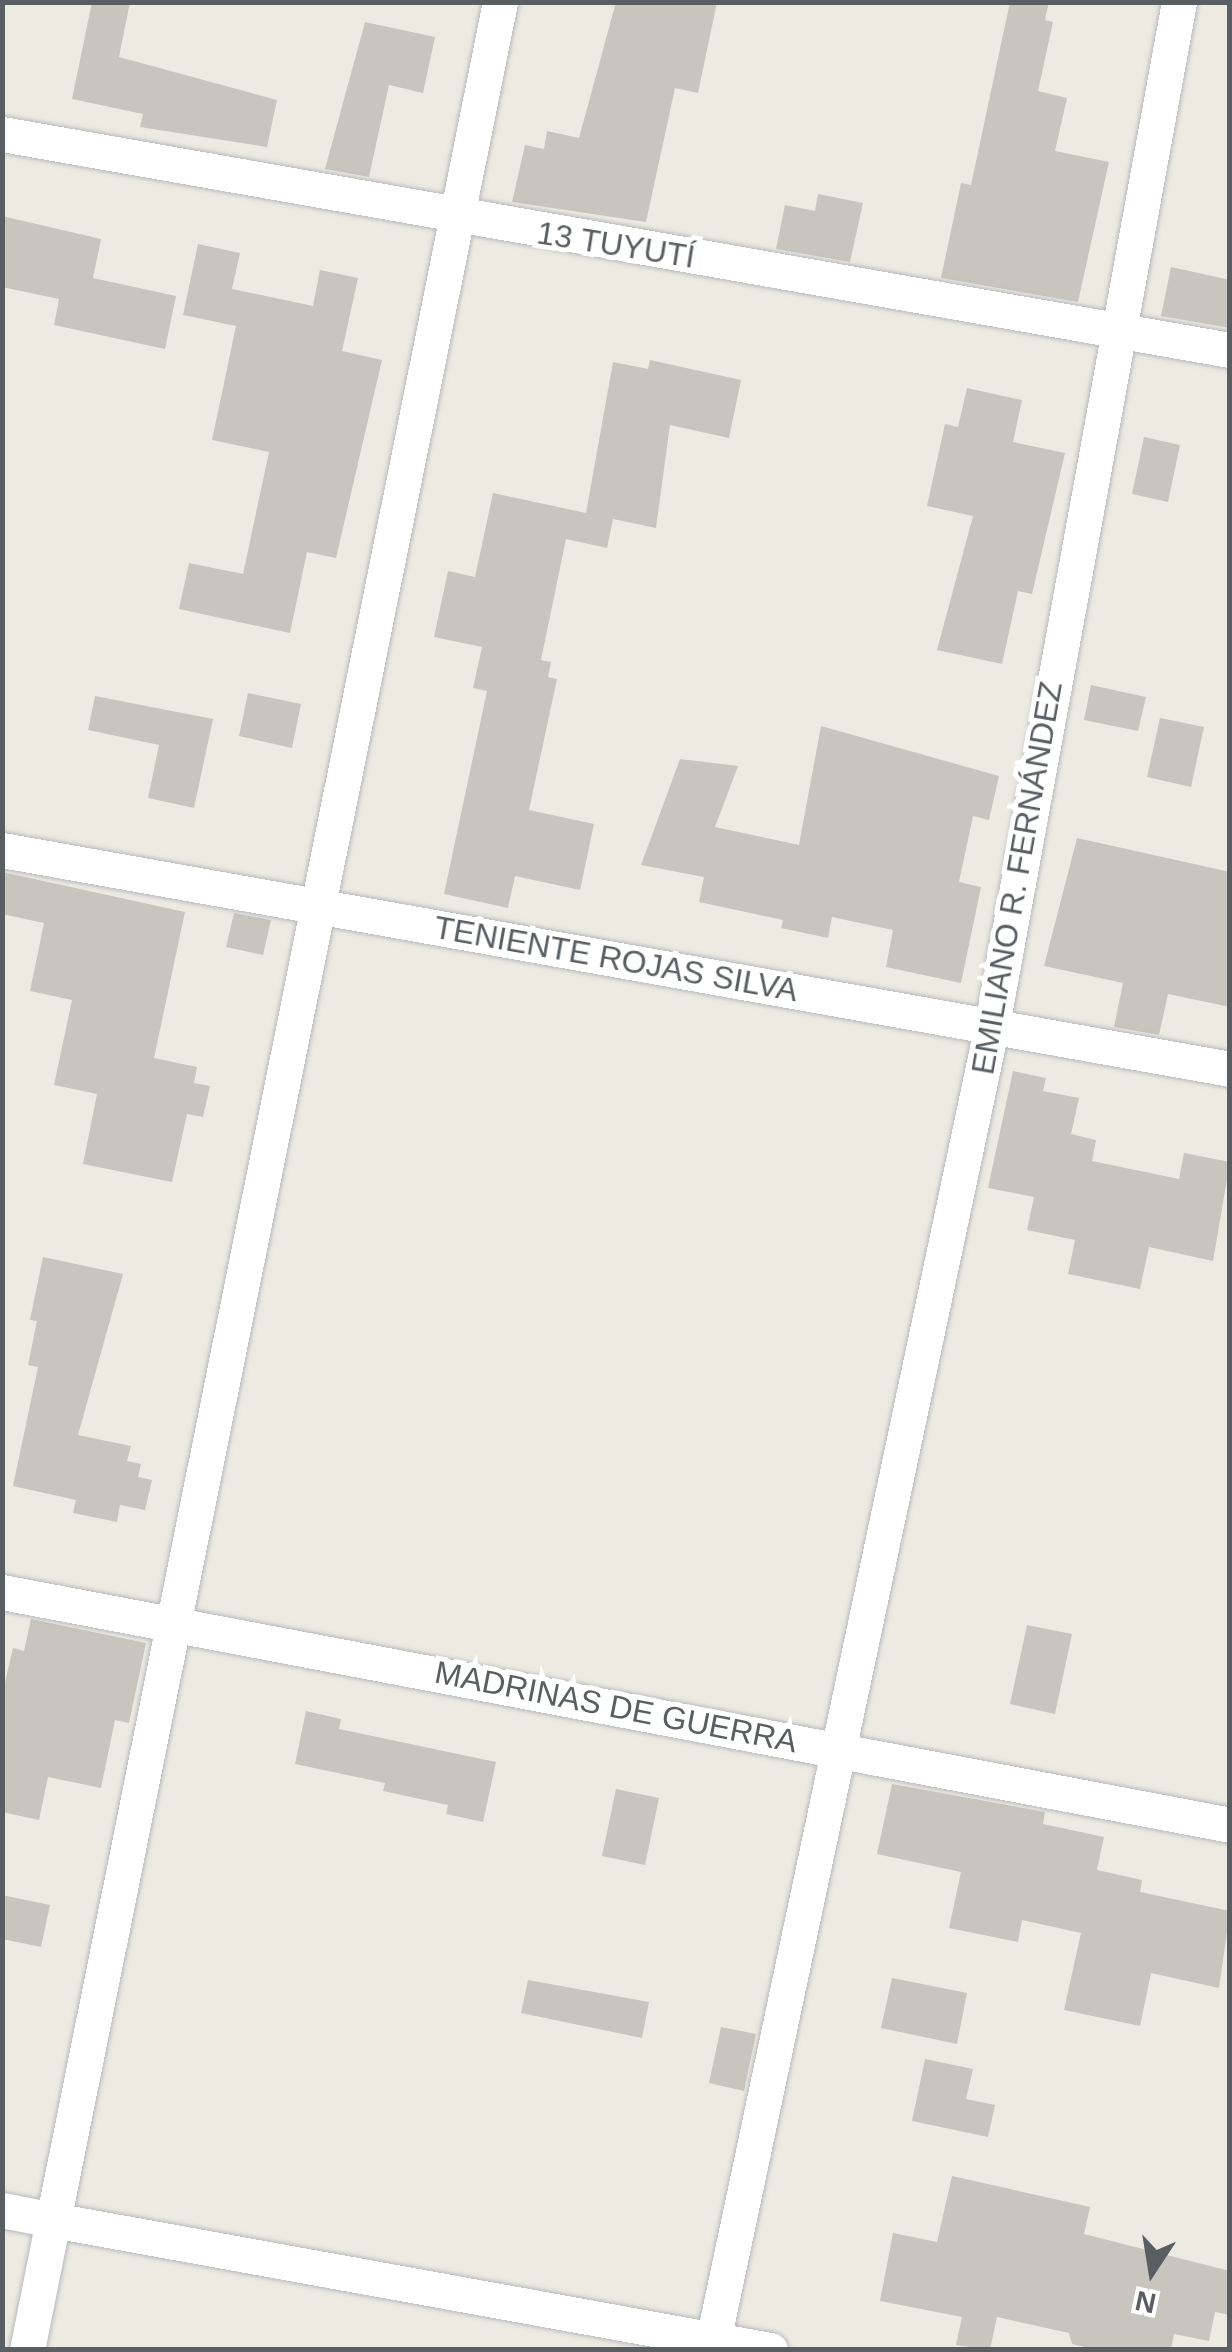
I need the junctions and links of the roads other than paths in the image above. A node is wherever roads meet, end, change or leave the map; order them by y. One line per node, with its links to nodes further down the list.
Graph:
1 (500, 2): 4 (street)
2 (1179, 2): 5 (street, EMILIANO R. FERNÁNDEZ)
3 (2, 134): 4 (street, 13 TUYUTÍ)
4 (458, 219): 5 (street, 13 TUYUTÍ); 8 (street)
5 (1115, 328): 6 (street, 13 TUYUTÍ); 9 (street, EMILIANO R. FERNÁNDEZ)
6 (1230, 350)
7 (2, 850): 8 (street, TENIENTE ROJAS SILVA)
8 (316, 906): 9 (street, TENIENTE ROJAS SILVA); 12 (street)
9 (992, 1025): 10 (street, TENIENTE ROJAS SILVA); 13 (street, EMILIANO R. FERNÁNDEZ)
10 (1230, 1070)
11 (2, 1592): 12 (street, MADRINAS DE GUERRA)
12 (176, 1622): 13 (street, MADRINAS DE GUERRA); 16 (street)
13 (834, 1749): 14 (street, MADRINAS DE GUERRA); 17 (street, EMILIANO R. FERNÁNDEZ)
14 (1230, 1825)
15 (2, 2210): 16 (street)
16 (54, 2220): 17 (street); 18 (street)
17 (712, 2344): 19 (street)
18 (27, 2350)
19 (770, 2350)

